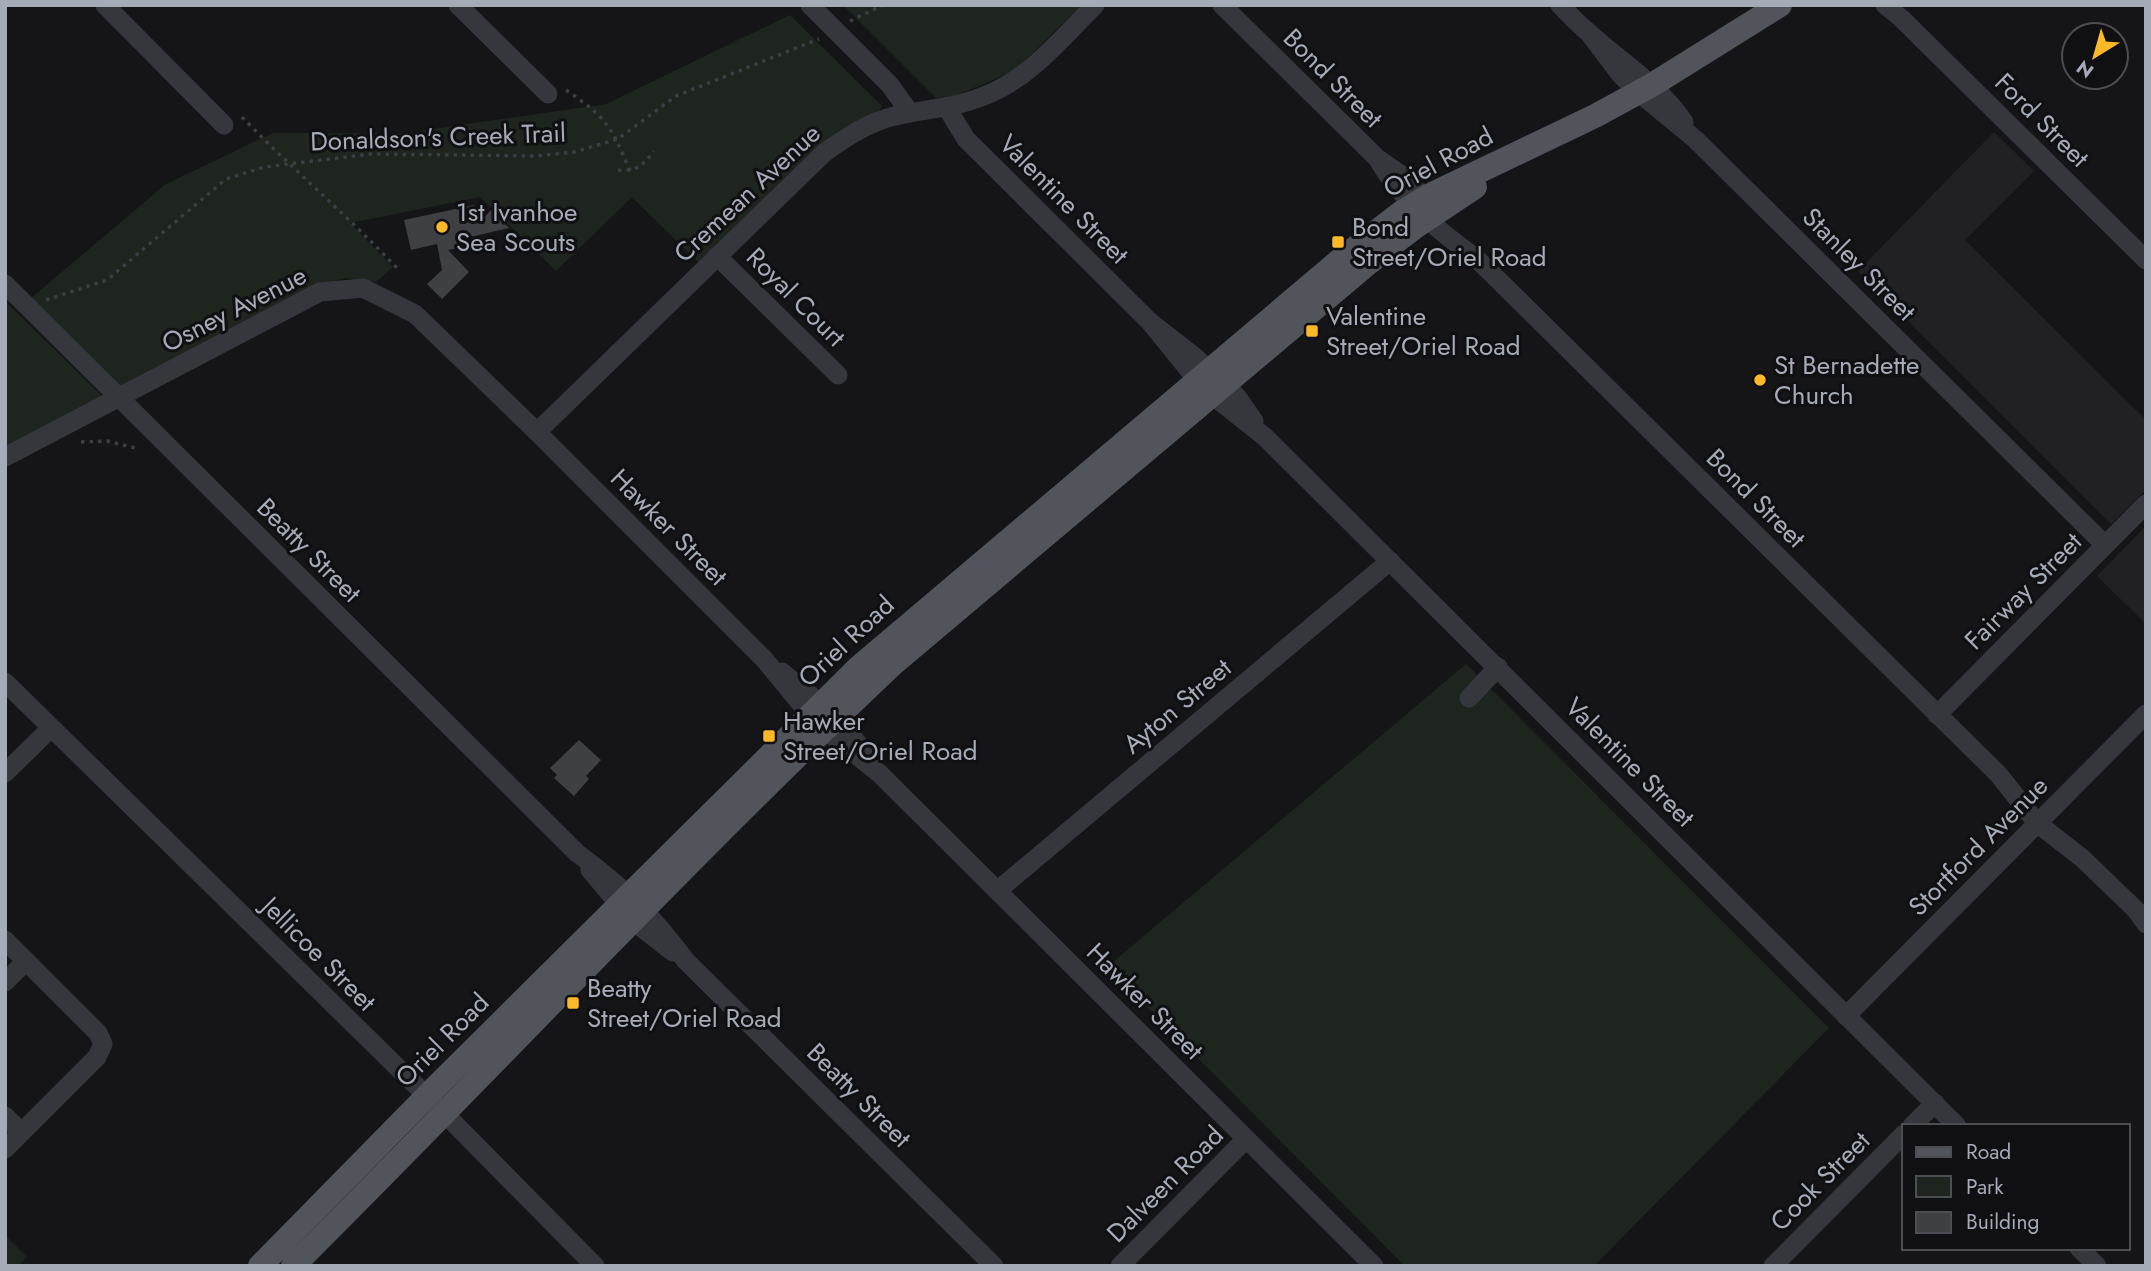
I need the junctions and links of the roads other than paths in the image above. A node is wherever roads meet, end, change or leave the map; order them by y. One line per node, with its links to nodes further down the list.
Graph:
1 (104, 5): 14 (street)
2 (458, 5): 11 (street)
3 (810, 5): 13 (street)
4 (1095, 5): 12 (street, Cremean Avenue)
5 (1560, 5): 10 (street, Stanley Street)
6 (1780, 5): 10 (main road, Oriel Road)
7 (1885, 5): 9 (street, Ford Street)
8 (1226, 7): 15 (street, Bond Street)
9 (1896, 12): 17 (street, Ford Street)
10 (1645, 89): 15 (main road, Oriel Road); 25 (street, Stanley Street)
11 (556, 90)
12 (947, 108): 13 (street, Cremean Avenue); 20 (street, Valentine Street)
13 (910, 113): 16 (street, Cremean Avenue)
14 (231, 119)
15 (1426, 208): 20 (main road, Oriel Road); 31 (street, Bond Street)
16 (718, 256): 19 (street, Royal Court); 22 (street, Cremean Avenue)
17 (2146, 260)
18 (5, 284): 21 (street, Beatty Street)
19 (838, 375)
20 (1211, 382): 26 (street, Valentine Street); 32 (main road, Oriel Road)
21 (118, 397): 22 (street, Osney Avenue); 23 (street, Osney Avenue); 37 (street, Beatty Street)
22 (537, 432): 32 (street, Hawker Street)
23 (5, 457)
24 (2146, 504): 25 (street, Fairway Street)
25 (2105, 545): 31 (street, Fairway Street)
26 (1390, 561): 27 (street, Valentine Street); 36 (street, Ayton Street)
27 (1498, 667): 29 (street); 42 (street, Valentine Street)
28 (5, 682): 33 (street, Jellicoe Street)
29 (1469, 698)
30 (2146, 713): 35 (street, Stortford Avenue)
31 (1937, 715): 35 (street, Bond Street)
32 (823, 717): 36 (street, Hawker Street); 37 (main road, Oriel Road)
33 (51, 728): 34 (street); 43 (street, Jellicoe Street)
34 (5, 773)
35 (2042, 818): 38 (street, Bond Street); 42 (street, Stortford Avenue)
36 (997, 891): 51 (street, Hawker Street)
37 (632, 908): 43 (main road, Oriel Road); 45 (main road, Oriel Road); 57 (street, Beatty Street)
38 (2145, 923)
39 (5, 940): 40 (street)
40 (26, 961): 41 (street); 49 (street)
41 (5, 982)
42 (1846, 1016): 44 (street, Valentine Street)
43 (426, 1096): 45 (street, Jellicoe Street); 54 (main road, Oriel Road)
44 (1935, 1103): 47 (street); 48 (street, Valentine Street)
45 (445, 1114): 55 (main road, Oriel Road); 56 (street, Jellicoe Street)
46 (5, 1116): 49 (street)
47 (1914, 1124)
48 (1955, 1124)
49 (21, 1132): 52 (street)
50 (1902, 1136): 60 (street, Cook Street)
51 (1246, 1139): 58 (street, Dalveen Road); 59 (street, Hawker Street)
52 (5, 1149)
53 (2081, 1250): 61 (street)
54 (260, 1266)
55 (293, 1266)
56 (596, 1266)
57 (994, 1266)
58 (1120, 1266)
59 (1374, 1266)
60 (1773, 1266)
61 (2097, 1266)

